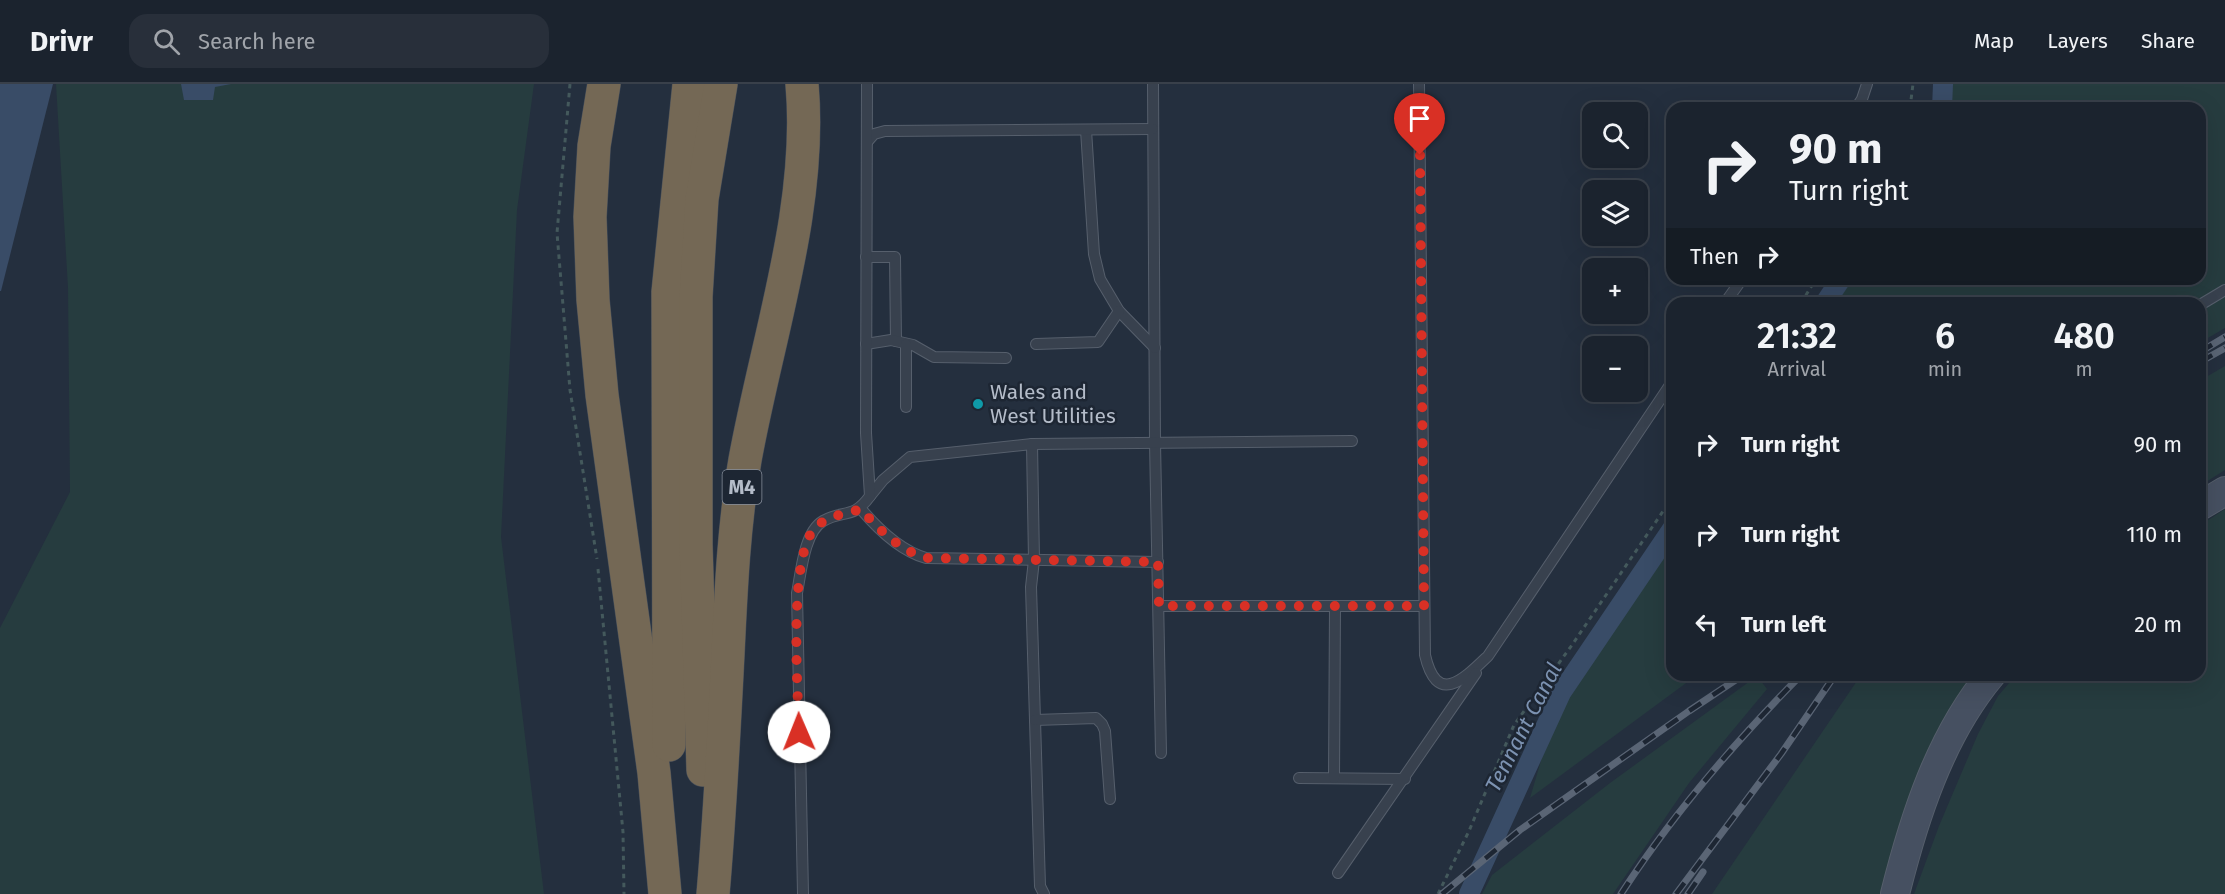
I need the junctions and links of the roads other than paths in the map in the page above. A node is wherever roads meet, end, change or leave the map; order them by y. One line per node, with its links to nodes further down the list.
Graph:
1 (604, 84): 46 (highway, M4)
2 (689, 84): 15 (highway, M4)
3 (721, 84): 15 (highway, M4)
4 (801, 84): 48 (highway, M4)
5 (867, 84): 12 (lane)
6 (1153, 84): 10 (lane)
7 (1419, 84): 36 (lane)
8 (1867, 84): 9 (lane)
9 (1860, 102)
10 (1153, 129): 11 (lane); 21 (lane)
11 (1086, 130): 12 (lane); 17 (lane)
12 (867, 142): 13 (lane)
13 (866, 257): 18 (lane); 19 (lane)
14 (2225, 290): 16 (lane)
15 (682, 294): 46 (highway, M4); 47 (highway, M4)
16 (2206, 301)
17 (1119, 311): 20 (lane); 21 (lane)
18 (901, 342): 19 (lane); 22 (lane); 24 (lane)
19 (866, 344): 29 (lane)
20 (1036, 344)
21 (1155, 348): 26 (lane)
22 (1006, 358)
23 (1666, 391): 37 (lane)
24 (906, 407)
25 (1352, 441): 26 (lane)
26 (1155, 442): 27 (lane); 33 (lane)
27 (1032, 444): 29 (lane); 32 (lane)
28 (2225, 490): 30 (main road)
29 (870, 496): 31 (lane)
30 (2206, 502)
31 (861, 509): 32 (lane); 49 (lane)
32 (1034, 560): 33 (lane); 39 (lane)
33 (1158, 562): 34 (lane)
34 (1159, 606): 35 (lane); 40 (lane)
35 (1335, 606): 36 (lane); 42 (lane)
36 (1424, 606): 37 (lane)
37 (1488, 656): 43 (lane)
38 (1986, 681): 51 (main road)
39 (1035, 720): 44 (lane); 50 (lane)
40 (1161, 753)
41 (1299, 778): 42 (lane)
42 (1334, 778): 43 (lane)
43 (1405, 779): 45 (lane)
44 (1110, 799)
45 (1338, 873)
46 (666, 894)
47 (706, 894)
48 (712, 894)
49 (803, 894)
50 (1044, 894)
51 (1895, 894)

